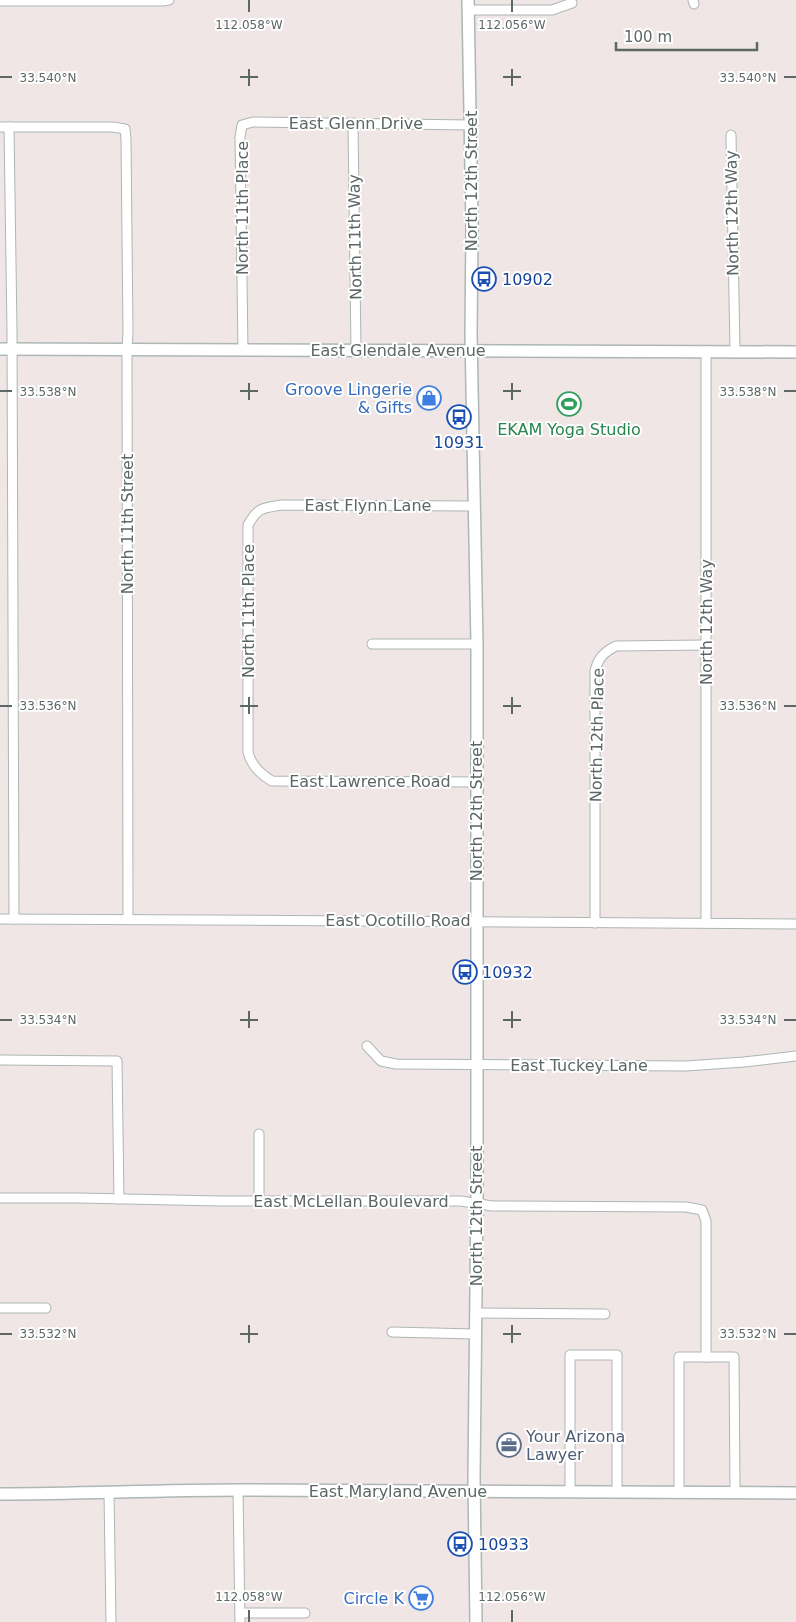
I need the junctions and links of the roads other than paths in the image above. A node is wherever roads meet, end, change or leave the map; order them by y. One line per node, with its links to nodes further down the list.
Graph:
1 (0, 1): 2 (street)
2 (166, 1)
3 (572, 3): 4 (street)
4 (469, 5): 7 (street, North 12th Street)
5 (353, 123): 6 (street, East Glenn Drive); 7 (street, East Glenn Drive); 14 (street, North 11th Way)
6 (242, 125): 13 (street, North 11th Place)
7 (471, 125): 15 (street, North 12th Street)
8 (5, 127): 11 (street); 12 (street, North 11th Street)
9 (731, 134): 17 (street, North 12th Way)
10 (0, 349): 11 (street, East Glendale Avenue)
11 (12, 349): 12 (street, East Glendale Avenue); 27 (street)
12 (127, 349): 13 (street, East Glendale Avenue); 28 (street, North 11th Street)
13 (243, 350): 14 (street, East Glendale Avenue)
14 (356, 350): 15 (street, East Glendale Avenue)
15 (471, 351): 16 (street, East Glendale Avenue); 19 (street, North 12th Street)
16 (706, 351): 17 (street, East Glendale Avenue); 23 (street, North 12th Way)
17 (735, 351): 18 (street, East Glendale Avenue)
18 (796, 352)
19 (473, 506): 20 (street, East Flynn Lane); 22 (street, North 12th Street)
20 (264, 508): 24 (street, North 11th Place)
21 (372, 644): 22 (street)
22 (477, 644): 25 (street, North 12th Street)
23 (706, 645): 30 (street, North 12th Place); 31 (street, North 12th Way)
24 (264, 776): 25 (street, East Lawrence Road)
25 (477, 782): 29 (street, North 12th Street)
26 (0, 919): 27 (street, East Ocotillo Road)
27 (14, 919): 28 (street, East Ocotillo Road)
28 (128, 919): 29 (street, East Ocotillo Road)
29 (476, 921): 30 (street, East Ocotillo Road); 36 (street, North 12th Street)
30 (595, 923): 31 (street, East Ocotillo Road)
31 (706, 923): 32 (street, East Ocotillo Road)
32 (796, 924)
33 (367, 1046): 36 (street, East Tuckey Lane)
34 (796, 1056): 36 (street, East Tuckey Lane)
35 (0, 1060): 39 (street)
36 (477, 1064): 41 (street, North 12th Street)
37 (259, 1134): 40 (street)
38 (0, 1198): 39 (street, East McLellan Boulevard)
39 (119, 1199): 40 (street, East McLellan Boulevard)
40 (259, 1200): 41 (street, East McLellan Boulevard)
41 (476, 1204): 44 (street, North 12th Street); 48 (street, East McLellan Boulevard)
42 (0, 1308): 43 (street)
43 (46, 1308)
44 (476, 1313): 45 (street); 47 (street, North 12th Street)
45 (605, 1314)
46 (392, 1332): 47 (street)
47 (476, 1334): 50 (street, North 12th Street)
48 (706, 1357): 55 (street); 56 (street)
49 (238, 1490): 50 (street, East Maryland Avenue); 54 (street, East Maryland Avenue); 59 (street)
50 (474, 1491): 51 (street, East Maryland Avenue); 61 (street, North 12th Street)
51 (570, 1492): 52 (street, East Maryland Avenue); 52 (street)
52 (617, 1492): 55 (street, East Maryland Avenue)
53 (796, 1492): 56 (street, East Maryland Avenue)
54 (109, 1493): 57 (street, East Maryland Avenue); 60 (street)
55 (680, 1493): 56 (street, East Maryland Avenue)
56 (735, 1493)
57 (0, 1494)
58 (305, 1613): 59 (street)
59 (240, 1618)
60 (111, 1622)
61 (476, 1622)

